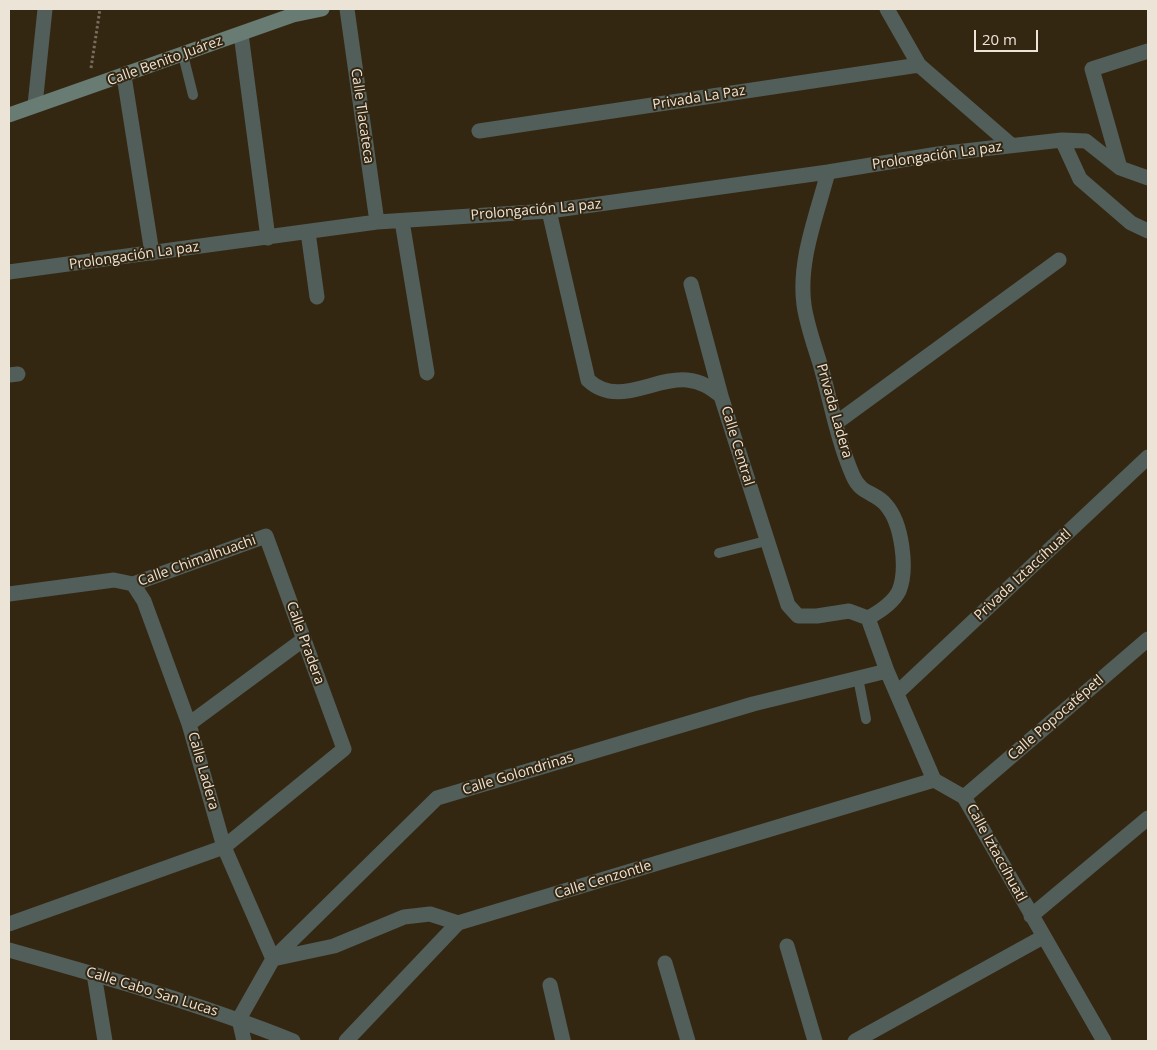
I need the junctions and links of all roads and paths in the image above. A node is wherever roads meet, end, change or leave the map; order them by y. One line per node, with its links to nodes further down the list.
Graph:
1 (45, 9): 14 (street)
2 (100, 9): 12 (path)
3 (322, 9): 6 (main road, Calle Benito Juárez)
4 (347, 9): 24 (street, Calle Tlacateca)
5 (887, 9): 10 (street)
6 (294, 12): 7 (main road, Calle Benito Juárez)
7 (240, 34): 9 (main road, Calle Benito Juárez); 27 (street)
8 (1148, 51): 19 (street)
9 (183, 55): 11 (main road, Calle Benito Juárez); 13 (lane)
10 (919, 65): 16 (street, Privada La Paz); 18 (street)
11 (124, 76): 12 (main road, Calle Benito Juárez); 28 (street)
12 (87, 89): 14 (main road, Calle Benito Juárez)
13 (194, 95)
14 (35, 105): 15 (main road, Calle Benito Juárez)
15 (9, 115)
16 (479, 131)
17 (1062, 140): 18 (street, Prolongación La paz); 19 (street, Prolongación La paz); 26 (street)
18 (1011, 145): 20 (street, Prolongación La paz)
19 (1120, 168): 21 (street, Prolongación La paz)
20 (828, 172): 22 (street, Prolongación La paz); 35 (street, Privada Ladera)
21 (1148, 178)
22 (549, 211): 23 (street, Prolongación La paz); 34 (street, Calle Central)
23 (402, 220): 24 (street, Prolongación La paz); 33 (street)
24 (377, 222): 25 (street, Prolongación La paz)
25 (308, 232): 27 (street, Prolongación La paz); 32 (street)
26 (1148, 232)
27 (268, 238): 28 (street, Prolongación La paz)
28 (152, 253): 30 (street, Prolongación La paz)
29 (1059, 260): 35 (street)
30 (9, 272)
31 (691, 284): 34 (street)
32 (317, 297)
33 (427, 373)
34 (721, 396): 38 (street, Calle Central)
35 (836, 423): 42 (street, Privada Ladera)
36 (1148, 457): 47 (street, Privada Iztaccíhuatl)
37 (266, 536): 40 (street, Calle Chimalhuachi); 43 (street, Calle Pradera)
38 (766, 541): 39 (lane); 42 (street, Calle Central)
39 (719, 553)
40 (133, 584): 41 (street, Calle Chimalhuachi); 49 (street, Calle Ladera)
41 (9, 594)
42 (868, 618): 45 (street)
43 (304, 639): 49 (street); 53 (street, Calle Pradera)
44 (1148, 639): 51 (street, Calle Popocatépetl)
45 (887, 671): 46 (street, Calle Golondrinas); 47 (street)
46 (858, 678): 48 (lane); 60 (street, Calle Golondrinas)
47 (897, 693): 50 (street)
48 (866, 719)
49 (190, 724): 53 (street, Calle Ladera)
50 (934, 780): 51 (street, Calle Iztaccíhuatl); 55 (street, Calle Cenzontle)
51 (964, 797): 54 (street, Calle Iztaccíhuatl)
52 (1148, 818): 54 (street)
53 (224, 847): 56 (street); 60 (street, Calle Ladera)
54 (1032, 916): 57 (street, Calle Iztaccíhuatl)
55 (458, 923): 60 (street); 68 (street)
56 (9, 924)
57 (1043, 937): 72 (street); 73 (street, Calle Iztaccíhuatl)
58 (788, 946): 71 (street)
59 (9, 950): 62 (street, Calle Cabo San Lucas)
60 (273, 959): 64 (street, Calle Golondrinas)
61 (665, 962): 70 (street)
62 (94, 974): 64 (street, Calle Cabo San Lucas); 65 (street)
63 (550, 986): 69 (street)
64 (240, 1019): 66 (street); 67 (street, Calle Cabo San Lucas)
65 (105, 1041)
66 (244, 1041)
67 (294, 1041)
68 (346, 1041)
69 (563, 1041)
70 (688, 1041)
71 (815, 1041)
72 (855, 1041)
73 (1104, 1041)

